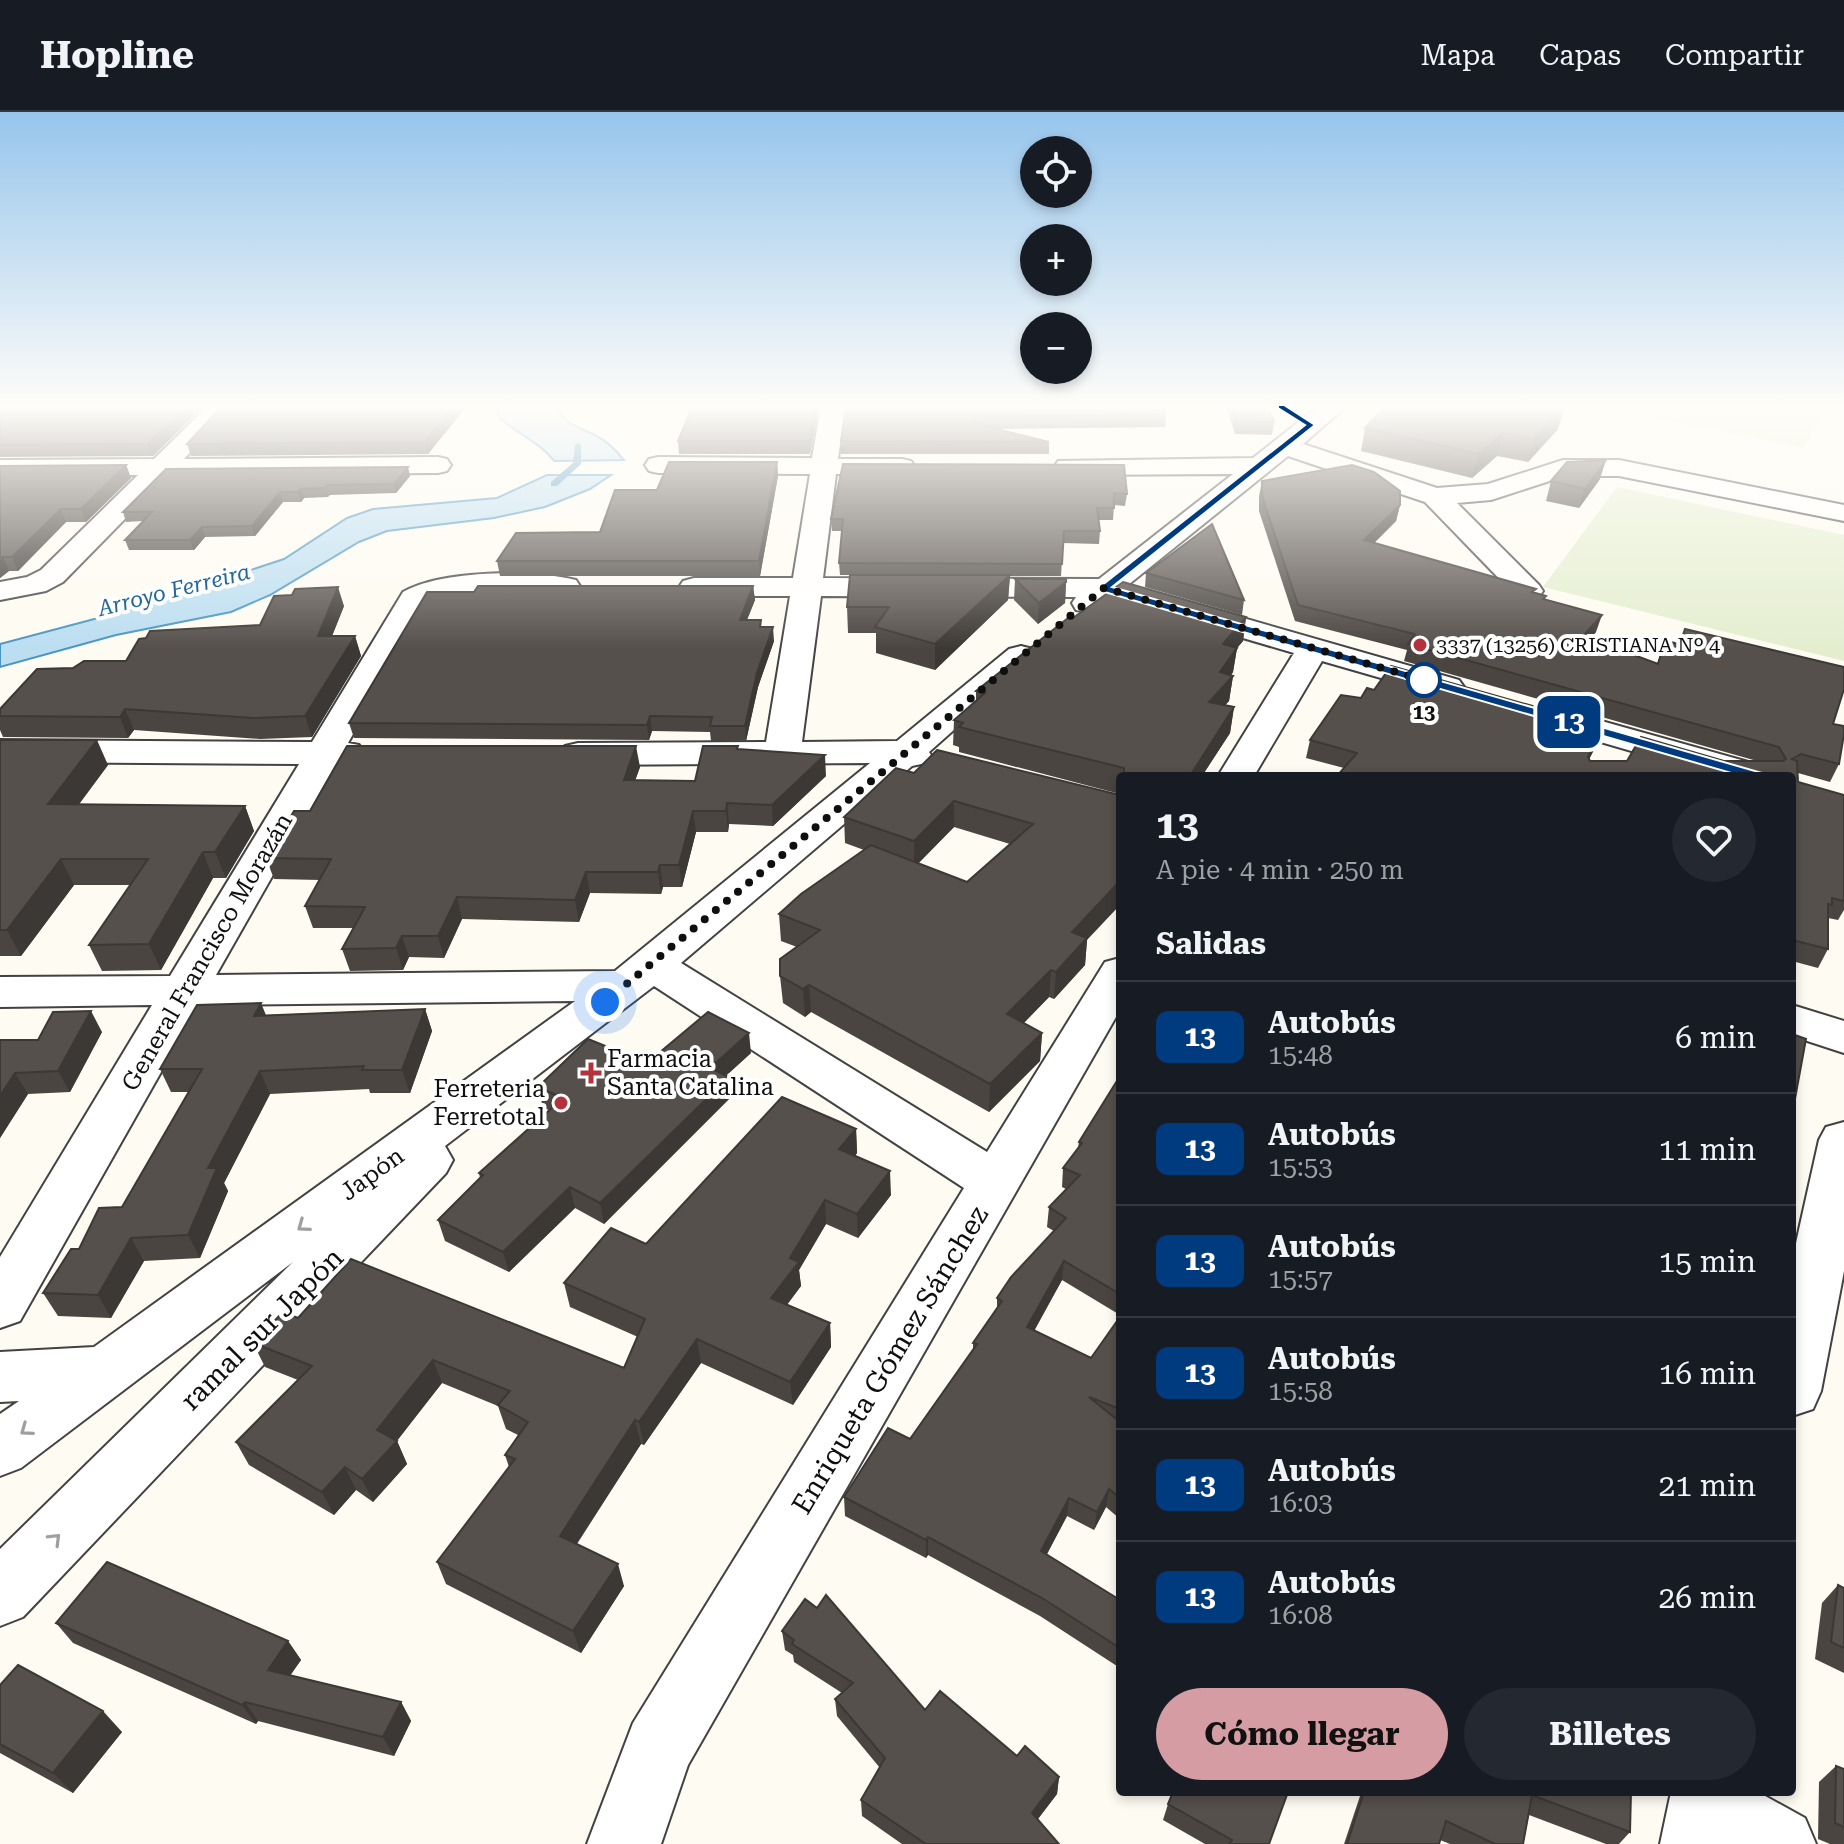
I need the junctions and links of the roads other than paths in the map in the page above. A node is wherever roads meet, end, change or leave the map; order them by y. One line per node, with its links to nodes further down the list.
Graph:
1 (141, 487): 13 (street)
2 (821, 487): 11 (street)
3 (1233, 487): 12 (street, Japón)
4 (1407, 487): 7 (street)
5 (1507, 487): 7 (street)
6 (1713, 487): 8 (street)
7 (1435, 496): 14 (street)
8 (1844, 513)
9 (588, 587): 19 (street, General Francisco Morazán)
10 (666, 587): 11 (street)
11 (806, 588): 12 (street); 23 (street)
12 (1104, 588): 15 (street); 20 (street, Japón)
13 (0, 591)
14 (1528, 591)
15 (1313, 648): 16 (street); 25 (street)
16 (1475, 695)
17 (1519, 707): 26 (street)
18 (0, 751): 19 (street)
19 (323, 752): 21 (street); 29 (street, General Francisco Morazán)
20 (903, 752): 23 (street); 24 (street); 27 (street, Japón)
21 (386, 753)
22 (544, 754): 23 (street)
23 (782, 755)
24 (947, 764)
25 (1238, 772)
26 (1735, 772)
27 (639, 976): 29 (street); 33 (street, Japón); 35 (street)
28 (1116, 979): 35 (street, Enriqueta Gómez Sánchez)
29 (184, 990): 30 (street); 36 (street, General Francisco Morazán)
30 (0, 992)
31 (1796, 1021): 32 (street)
32 (1844, 1037)
33 (523, 1063): 37 (street, Japón, one-way to 37); 41 (street, ramal sur Japón, one-way to 33)
34 (1844, 1140): 38 (street)
35 (996, 1183): 43 (street, Enriqueta Gómez Sánchez)
36 (0, 1305)
37 (106, 1371): 39 (street); 40 (street, Japón, one-way to 40)
38 (1796, 1372)
39 (0, 1377)
40 (0, 1449)
41 (0, 1594)
42 (1703, 1813): 44 (street)
43 (624, 1844)
44 (1779, 1844)

